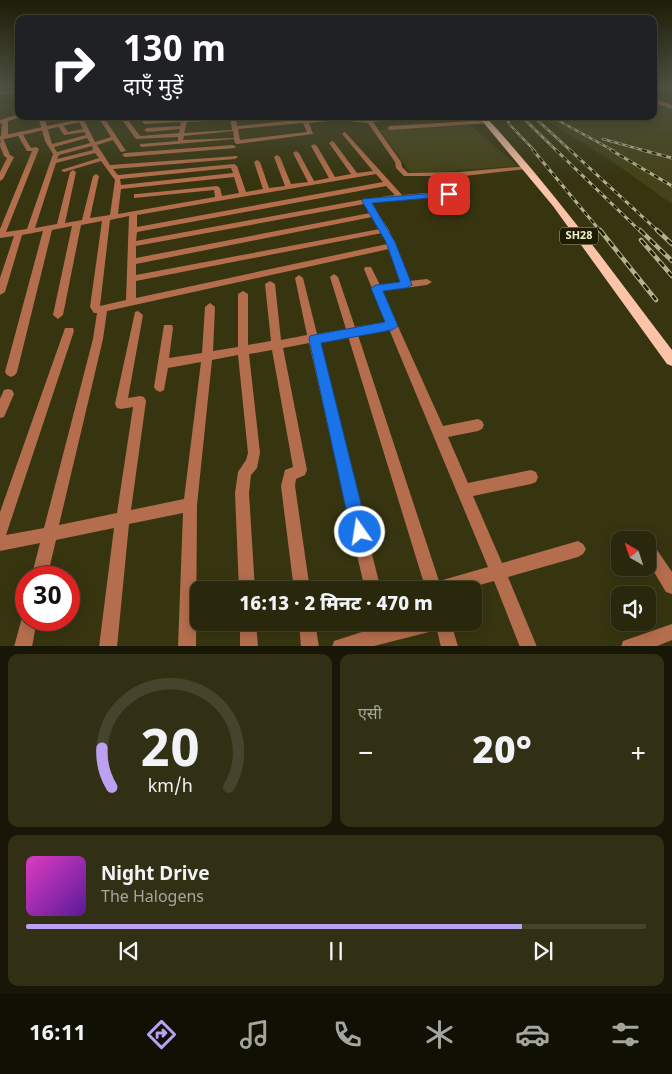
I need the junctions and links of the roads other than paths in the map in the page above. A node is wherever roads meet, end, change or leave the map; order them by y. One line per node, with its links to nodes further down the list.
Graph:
1 (42, 120): 27 (street)
2 (61, 120): 22 (street)
3 (83, 120): 22 (street); 29 (street)
4 (105, 120): 36 (street)
5 (125, 120): 32 (street)
6 (165, 120): 18 (street)
7 (185, 120): 25 (street)
8 (224, 120): 25 (street)
9 (230, 120): 28 (street)
10 (263, 120): 23 (street)
11 (286, 120): 20 (street)
12 (309, 120): 34 (street)
13 (368, 120): 62 (street)
14 (464, 120): 19 (street)
15 (480, 120): 19 (street)
16 (485, 120): 57 (main road, SH28)
17 (3, 121): 21 (street); 35 (street)
18 (145, 122)
19 (467, 123): 26 (street)
20 (278, 124): 23 (street); 34 (street)
21 (21, 125): 27 (street); 35 (street); 91 (street)
22 (62, 125): 27 (street); 29 (street)
23 (264, 125): 24 (street)
24 (255, 126): 28 (street); 38 (street)
25 (183, 127): 30 (street); 32 (street)
26 (390, 128)
27 (43, 129): 43 (street)
28 (233, 129): 32 (street); 38 (street)
29 (86, 130): 33 (street)
30 (147, 130)
31 (345, 134): 61 (street)
32 (182, 135): 39 (street)
33 (89, 136): 41 (street); 43 (street)
34 (283, 136): 38 (street)
35 (2, 138): 67 (street)
36 (115, 138): 41 (street); 47 (street)
37 (231, 139): 39 (street)
38 (259, 140)
39 (179, 143): 42 (street); 47 (street)
40 (332, 143): 65 (street)
41 (93, 144): 46 (street); 49 (street)
42 (142, 145)
43 (50, 146): 49 (street)
44 (314, 146): 68 (street)
45 (233, 147): 47 (street)
46 (97, 151): 52 (street); 53 (street)
47 (178, 152): 54 (street)
48 (296, 153): 70 (street)
49 (56, 154): 53 (street)
50 (235, 157): 54 (street)
51 (277, 157): 73 (street)
52 (103, 159): 56 (street); 58 (street)
53 (53, 162): 89 (street)
54 (176, 162): 56 (street); 59 (street)
55 (257, 162): 74 (street)
56 (109, 167): 66 (street)
57 (526, 167): 62 (street); 118 (main road, SH28)
58 (64, 170)
59 (174, 171): 63 (street); 66 (street); 69 (street)
60 (73, 172): 85 (street)
61 (377, 172): 65 (street); 71 (street)
62 (460, 174): 78 (street)
63 (237, 175): 69 (street); 75 (street)
64 (96, 176): 84 (street)
65 (355, 176): 68 (street)
66 (117, 177): 72 (street)
67 (0, 179)
68 (333, 179): 70 (street)
69 (171, 182): 72 (street); 77 (street)
70 (312, 183): 73 (street)
71 (389, 183): 78 (street); 87 (street)
72 (118, 187): 83 (street)
73 (289, 187): 74 (street)
74 (267, 191): 75 (street)
75 (243, 195): 79 (street)
76 (137, 196): 77 (street)
77 (168, 197): 79 (street)
78 (400, 197): 80 (street)
79 (218, 199): 81 (street)
80 (366, 201): 82 (street); 92 (street)
81 (133, 214): 83 (street); 87 (street)
82 (374, 214): 88 (street); 94 (street)
83 (110, 217): 84 (street); 107 (street)
84 (82, 222): 85 (street); 108 (street)
85 (60, 226): 86 (street)
86 (48, 228): 89 (street); 120 (street)
87 (132, 230): 92 (street)
88 (385, 230): 93 (street); 98 (street)
89 (30, 231): 90 (street)
90 (19, 233): 91 (street); 103 (street)
91 (0, 236)
92 (133, 244): 94 (street)
93 (392, 246): 101 (street); 105 (street)
94 (132, 262): 98 (street)
95 (368, 269): 102 (street)
96 (334, 276): 113 (street)
97 (299, 278): 114 (street)
98 (132, 279): 105 (street)
99 (427, 282): 101 (street)
100 (270, 284): 115 (street)
101 (406, 285): 102 (street)
102 (376, 288): 110 (street)
103 (0, 292)
104 (243, 294): 116 (street)
105 (131, 302): 107 (street)
106 (210, 306): 117 (street)
107 (103, 309): 131 (street)
108 (58, 315)
109 (138, 315): 129 (street)
110 (392, 326): 113 (street); 125 (street)
111 (168, 328): 119 (street)
112 (69, 331): 130 (street)
113 (353, 332): 114 (street); 140 (street)
114 (314, 339): 115 (street); 139 (street)
115 (277, 346): 116 (street); 138 (street)
116 (243, 351): 117 (street); 137 (street)
117 (207, 356): 119 (street); 128 (street)
118 (672, 360)
119 (163, 364): 121 (street)
120 (11, 372)
121 (160, 387)
122 (8, 394): 123 (street)
123 (0, 413)
124 (478, 425): 125 (street)
125 (440, 433): 127 (street)
126 (531, 477): 127 (street)
127 (463, 492): 136 (street)
128 (190, 505): 129 (street); 151 (street)
129 (123, 517): 131 (street); 150 (street)
130 (0, 533)
131 (48, 535): 132 (street); 135 (street)
132 (0, 544)
133 (578, 549): 136 (street)
134 (656, 562): 142 (street)
135 (42, 566)
136 (498, 572): 141 (street); 156 (street)
137 (247, 581)
138 (301, 581)
139 (371, 581)
140 (431, 581)
141 (466, 581)
142 (672, 586)
143 (26, 631): 149 (street)
144 (248, 631): 152 (street)
145 (308, 631): 153 (street)
146 (375, 631): 154 (street)
147 (446, 631): 155 (street)
148 (672, 632): 157 (street)
149 (23, 646)
150 (108, 646)
151 (187, 646)
152 (249, 646)
153 (310, 646)
154 (340, 646)
155 (450, 646)
156 (529, 646)
157 (629, 646)

